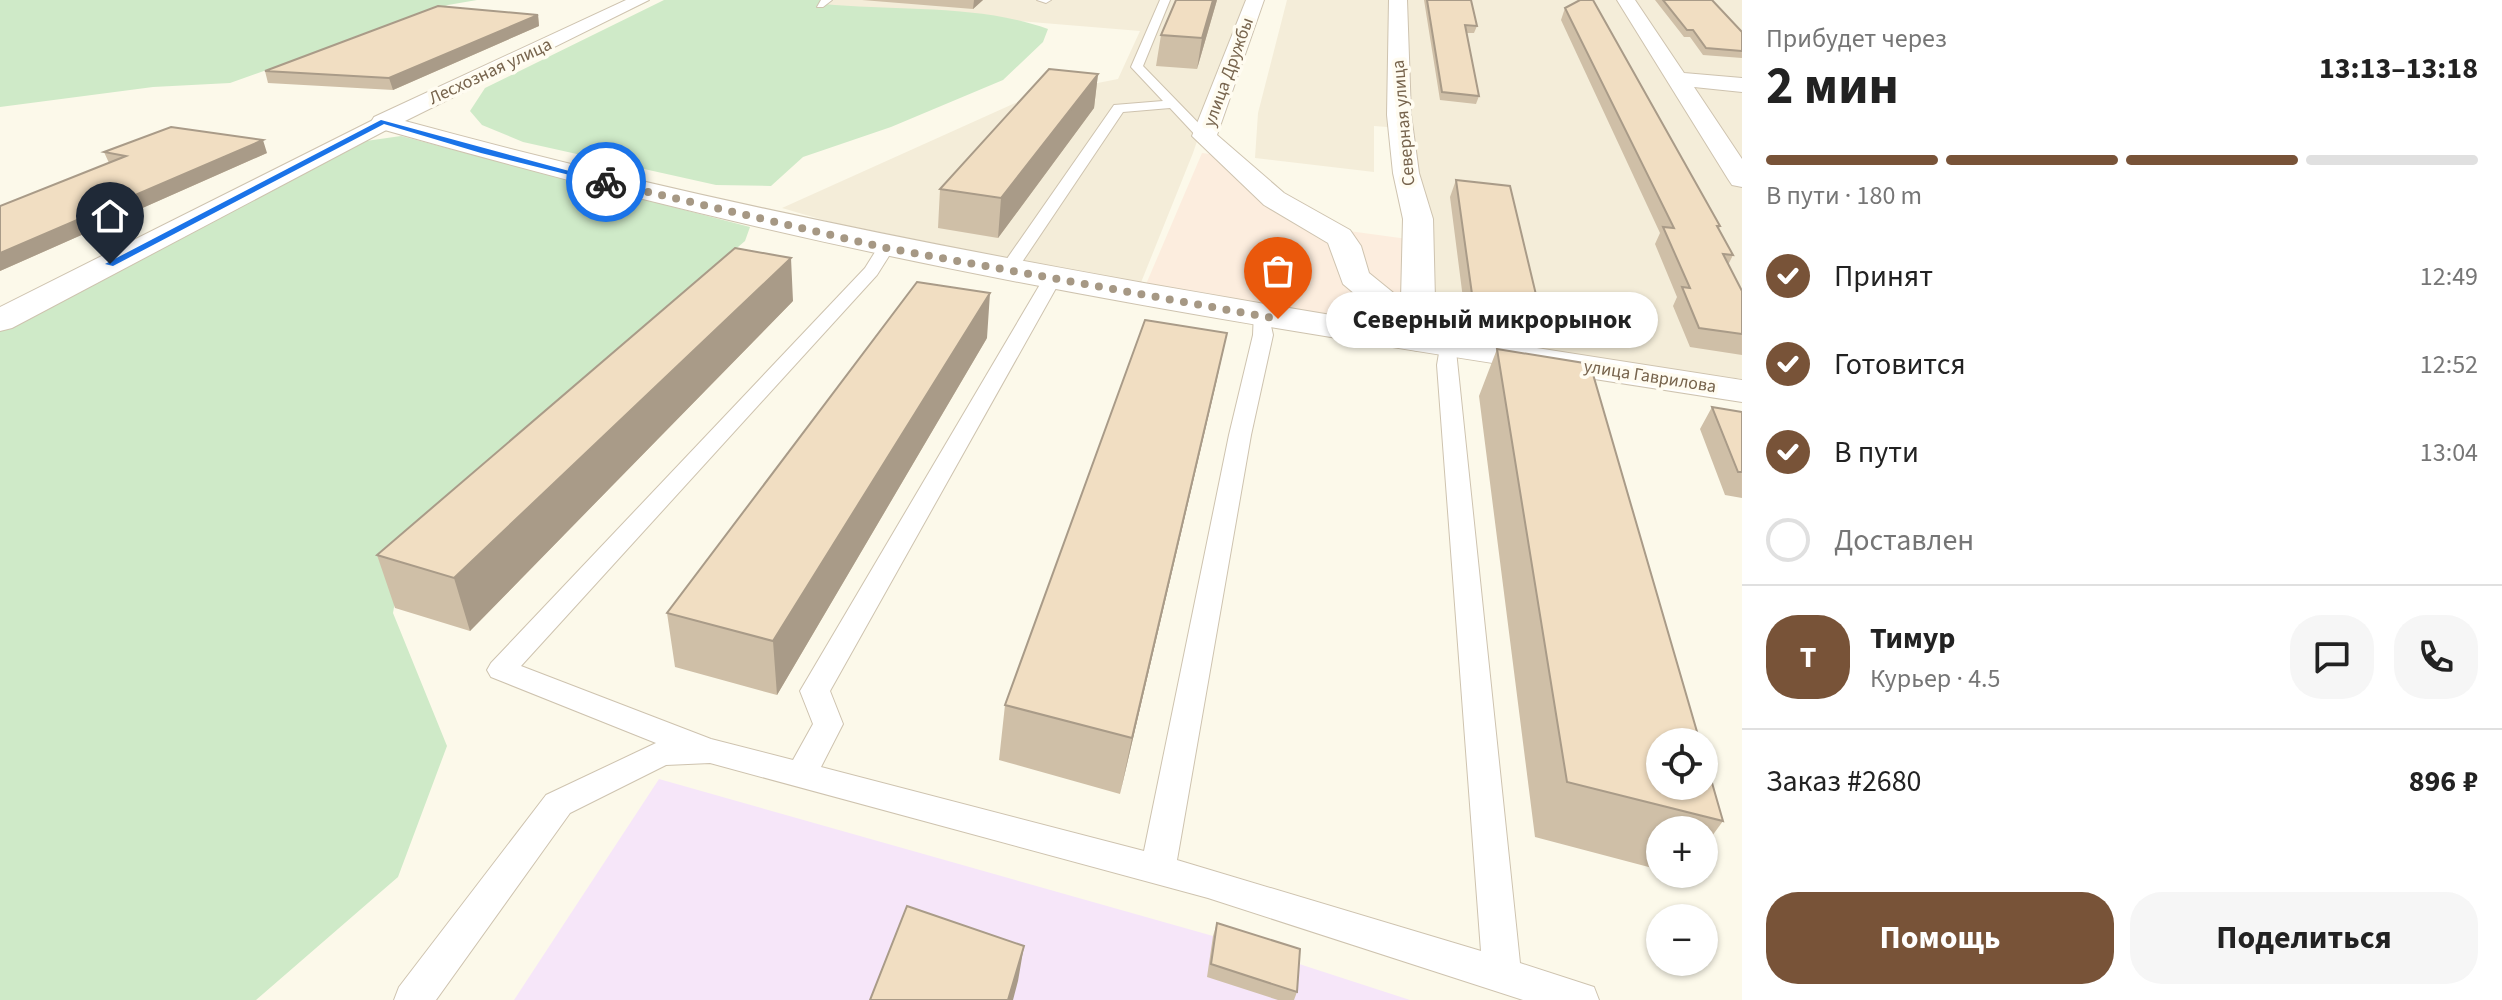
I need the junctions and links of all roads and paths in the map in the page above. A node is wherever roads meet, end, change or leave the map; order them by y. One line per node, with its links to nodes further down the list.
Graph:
1 (640, 0): 9 (street, Лесхозная улица)
2 (1165, 0): 8 (lane)
3 (1255, 0): 10 (street, улица Дружбы)
4 (1398, 0): 17 (street, Северная улица)
5 (1626, 0): 6 (street)
6 (1677, 79): 7 (street); 11 (street)
7 (1742, 85)
8 (1172, 104): 10 (lane); 13 (lane)
9 (383, 122): 12 (street, улица Гаврилова); 16 (street, Лесхозная улица)
10 (1204, 136): 17 (street, улица Дружбы)
11 (1742, 179)
12 (886, 248): 13 (street, улица Гаврилова); 19 (lane)
13 (1006, 273): 14 (street, улица Гаврилова)
14 (1051, 281): 15 (street, улица Гаврилова); 20 (lane)
15 (1261, 316): 17 (street, улица Гаврилова); 21 (lane)
16 (0, 321)
17 (1428, 338): 18 (street, улица Гаврилова); 22 (lane)
18 (1742, 391)
19 (710, 751): 20 (lane); 23 (lane)
20 (801, 775): 21 (lane)
21 (1158, 869): 22 (lane)
22 (1502, 975): 24 (lane)
23 (413, 1000)
24 (1580, 1000)

